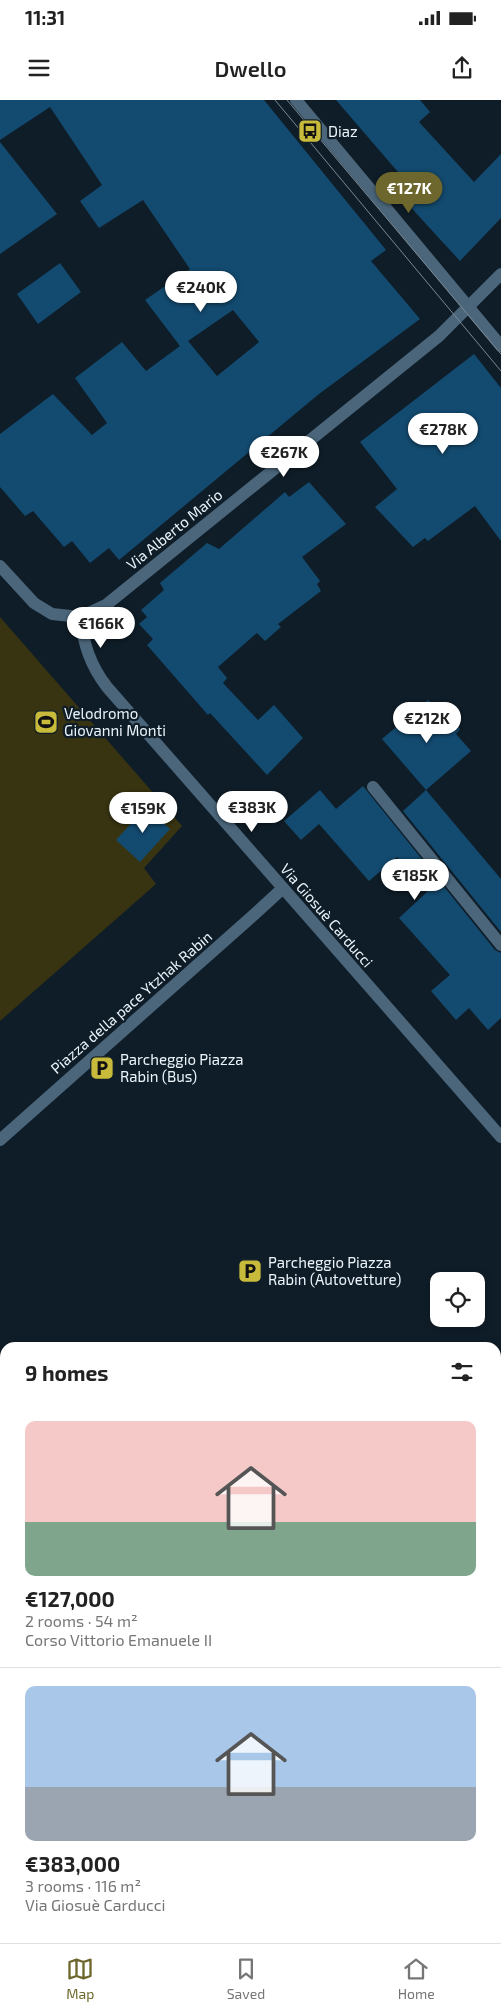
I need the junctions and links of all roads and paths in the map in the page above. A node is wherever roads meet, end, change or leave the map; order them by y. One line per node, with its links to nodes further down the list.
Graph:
1 (296, 100): 3 (street)
2 (501, 274): 3 (street, Via Alberto Mario)
3 (469, 308): 4 (street); 6 (street, Via Alberto Mario)
4 (501, 346)
5 (0, 566): 6 (street)
6 (80, 617): 8 (street, Via Giosuè Carducci)
7 (374, 787): 9 (street)
8 (282, 889): 10 (street, Via Giosuè Carducci); 11 (street, Piazza della pace Ytzhak Rabin)
9 (501, 945)
10 (501, 1137)
11 (0, 1140)

